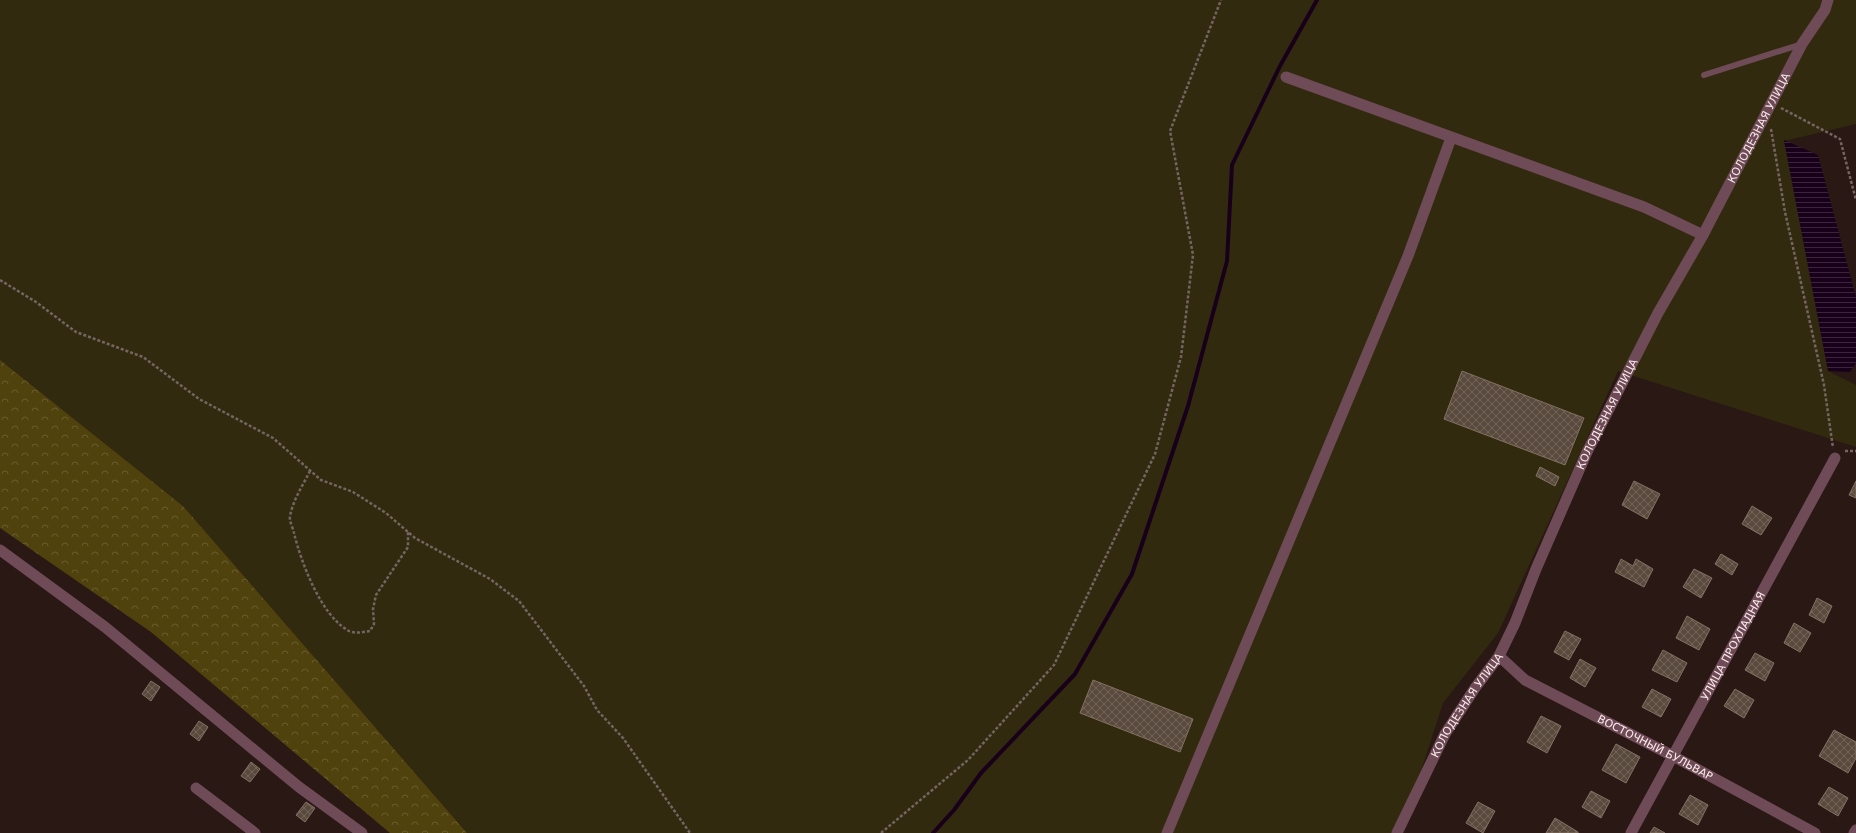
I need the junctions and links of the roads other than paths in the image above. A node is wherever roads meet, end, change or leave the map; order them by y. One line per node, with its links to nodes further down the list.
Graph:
1 (1828, 0): 2 (street, КОЛОДЕЗНАЯ УЛИЦА)
2 (1802, 44): 3 (lane); 6 (street, КОЛОДЕЗНАЯ УЛИЦА)
3 (1704, 75)
4 (1286, 77): 5 (street)
5 (1451, 138): 6 (street); 15 (street)
6 (1703, 235): 9 (street, КОЛОДЕЗНАЯ УЛИЦА)
7 (1835, 458): 10 (street, УЛИЦА ПРОХЛАДНАЯ)
8 (0, 550): 14 (street)
9 (1499, 656): 10 (street, ВОСТОЧНЫЙ БУЛЬВАР); 16 (street, КОЛОДЕЗНАЯ УЛИЦА)
10 (1673, 756): 17 (street, УЛИЦА ПРОХЛАДНАЯ); 18 (street, ВОСТОЧНЫЙ БУЛЬВАР)
11 (196, 788): 13 (street)
12 (1856, 830): 19 (street)
13 (255, 833)
14 (362, 833)
15 (1167, 833)
16 (1397, 833)
17 (1631, 833)
18 (1815, 833)
19 (1854, 833)

